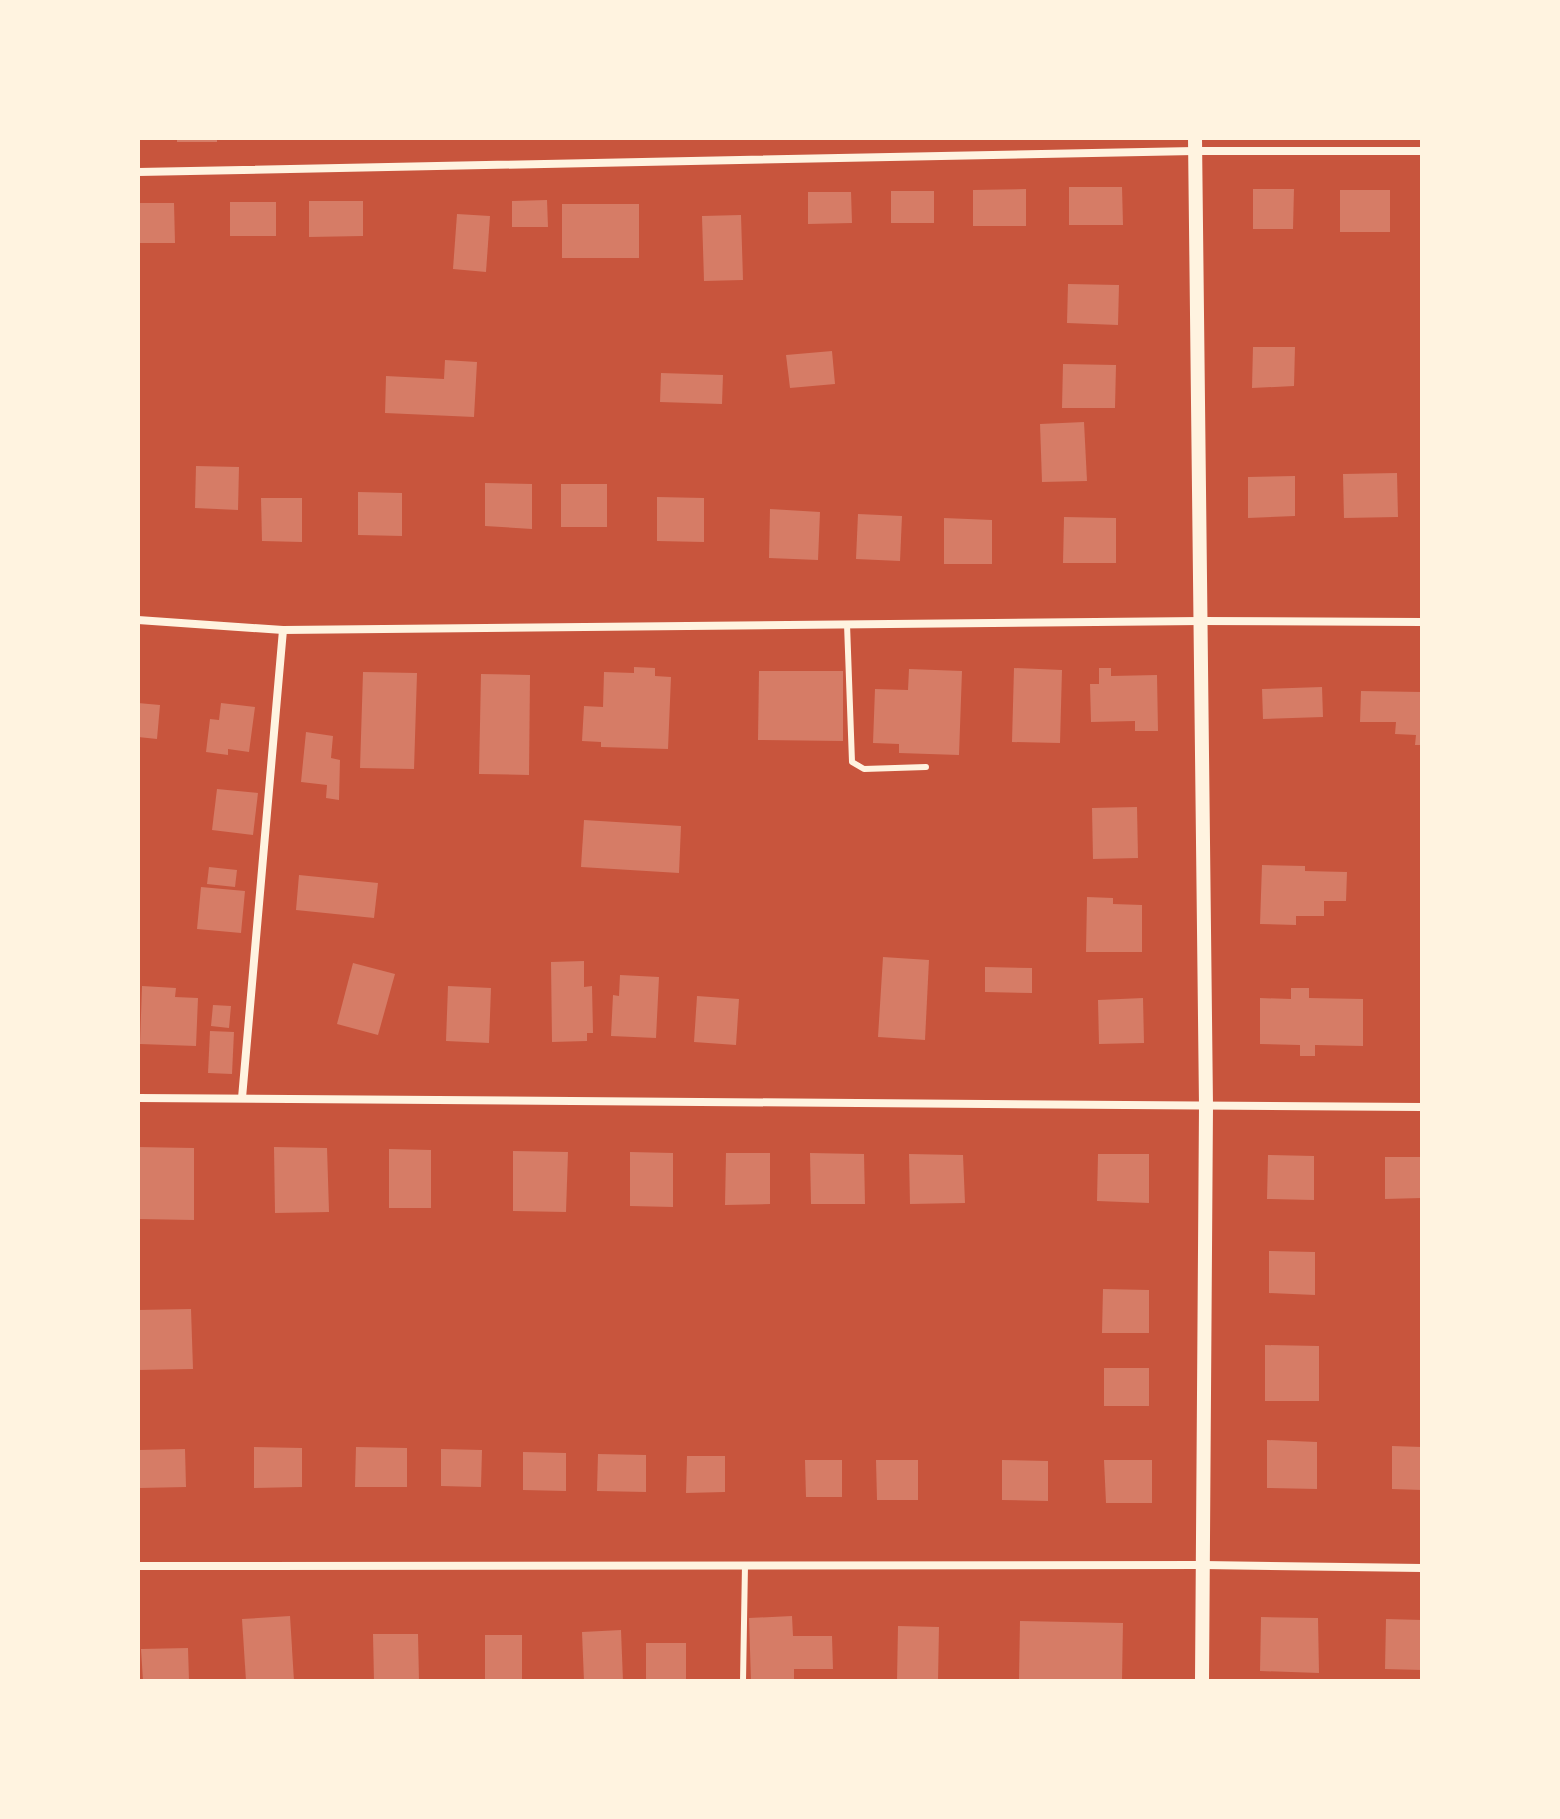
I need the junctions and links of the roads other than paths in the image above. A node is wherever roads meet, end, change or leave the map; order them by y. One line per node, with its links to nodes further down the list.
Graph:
1 (1194, 145): 2 (street); 3 (street); 5 (street)
2 (1422, 151)
3 (138, 172)
4 (138, 620): 8 (street)
5 (1201, 621): 6 (street); 7 (street); 12 (street)
6 (1422, 622)
7 (847, 624): 8 (street); 9 (lane)
8 (283, 630): 11 (street)
9 (926, 767)
10 (138, 1098): 11 (street)
11 (242, 1098): 12 (street)
12 (1206, 1106): 13 (street); 15 (street)
13 (1422, 1107)
14 (745, 1565): 15 (street); 16 (street); 18 (lane)
15 (1203, 1565): 17 (street); 19 (street)
16 (138, 1566)
17 (1422, 1568)
18 (743, 1681)
19 (1202, 1681)

